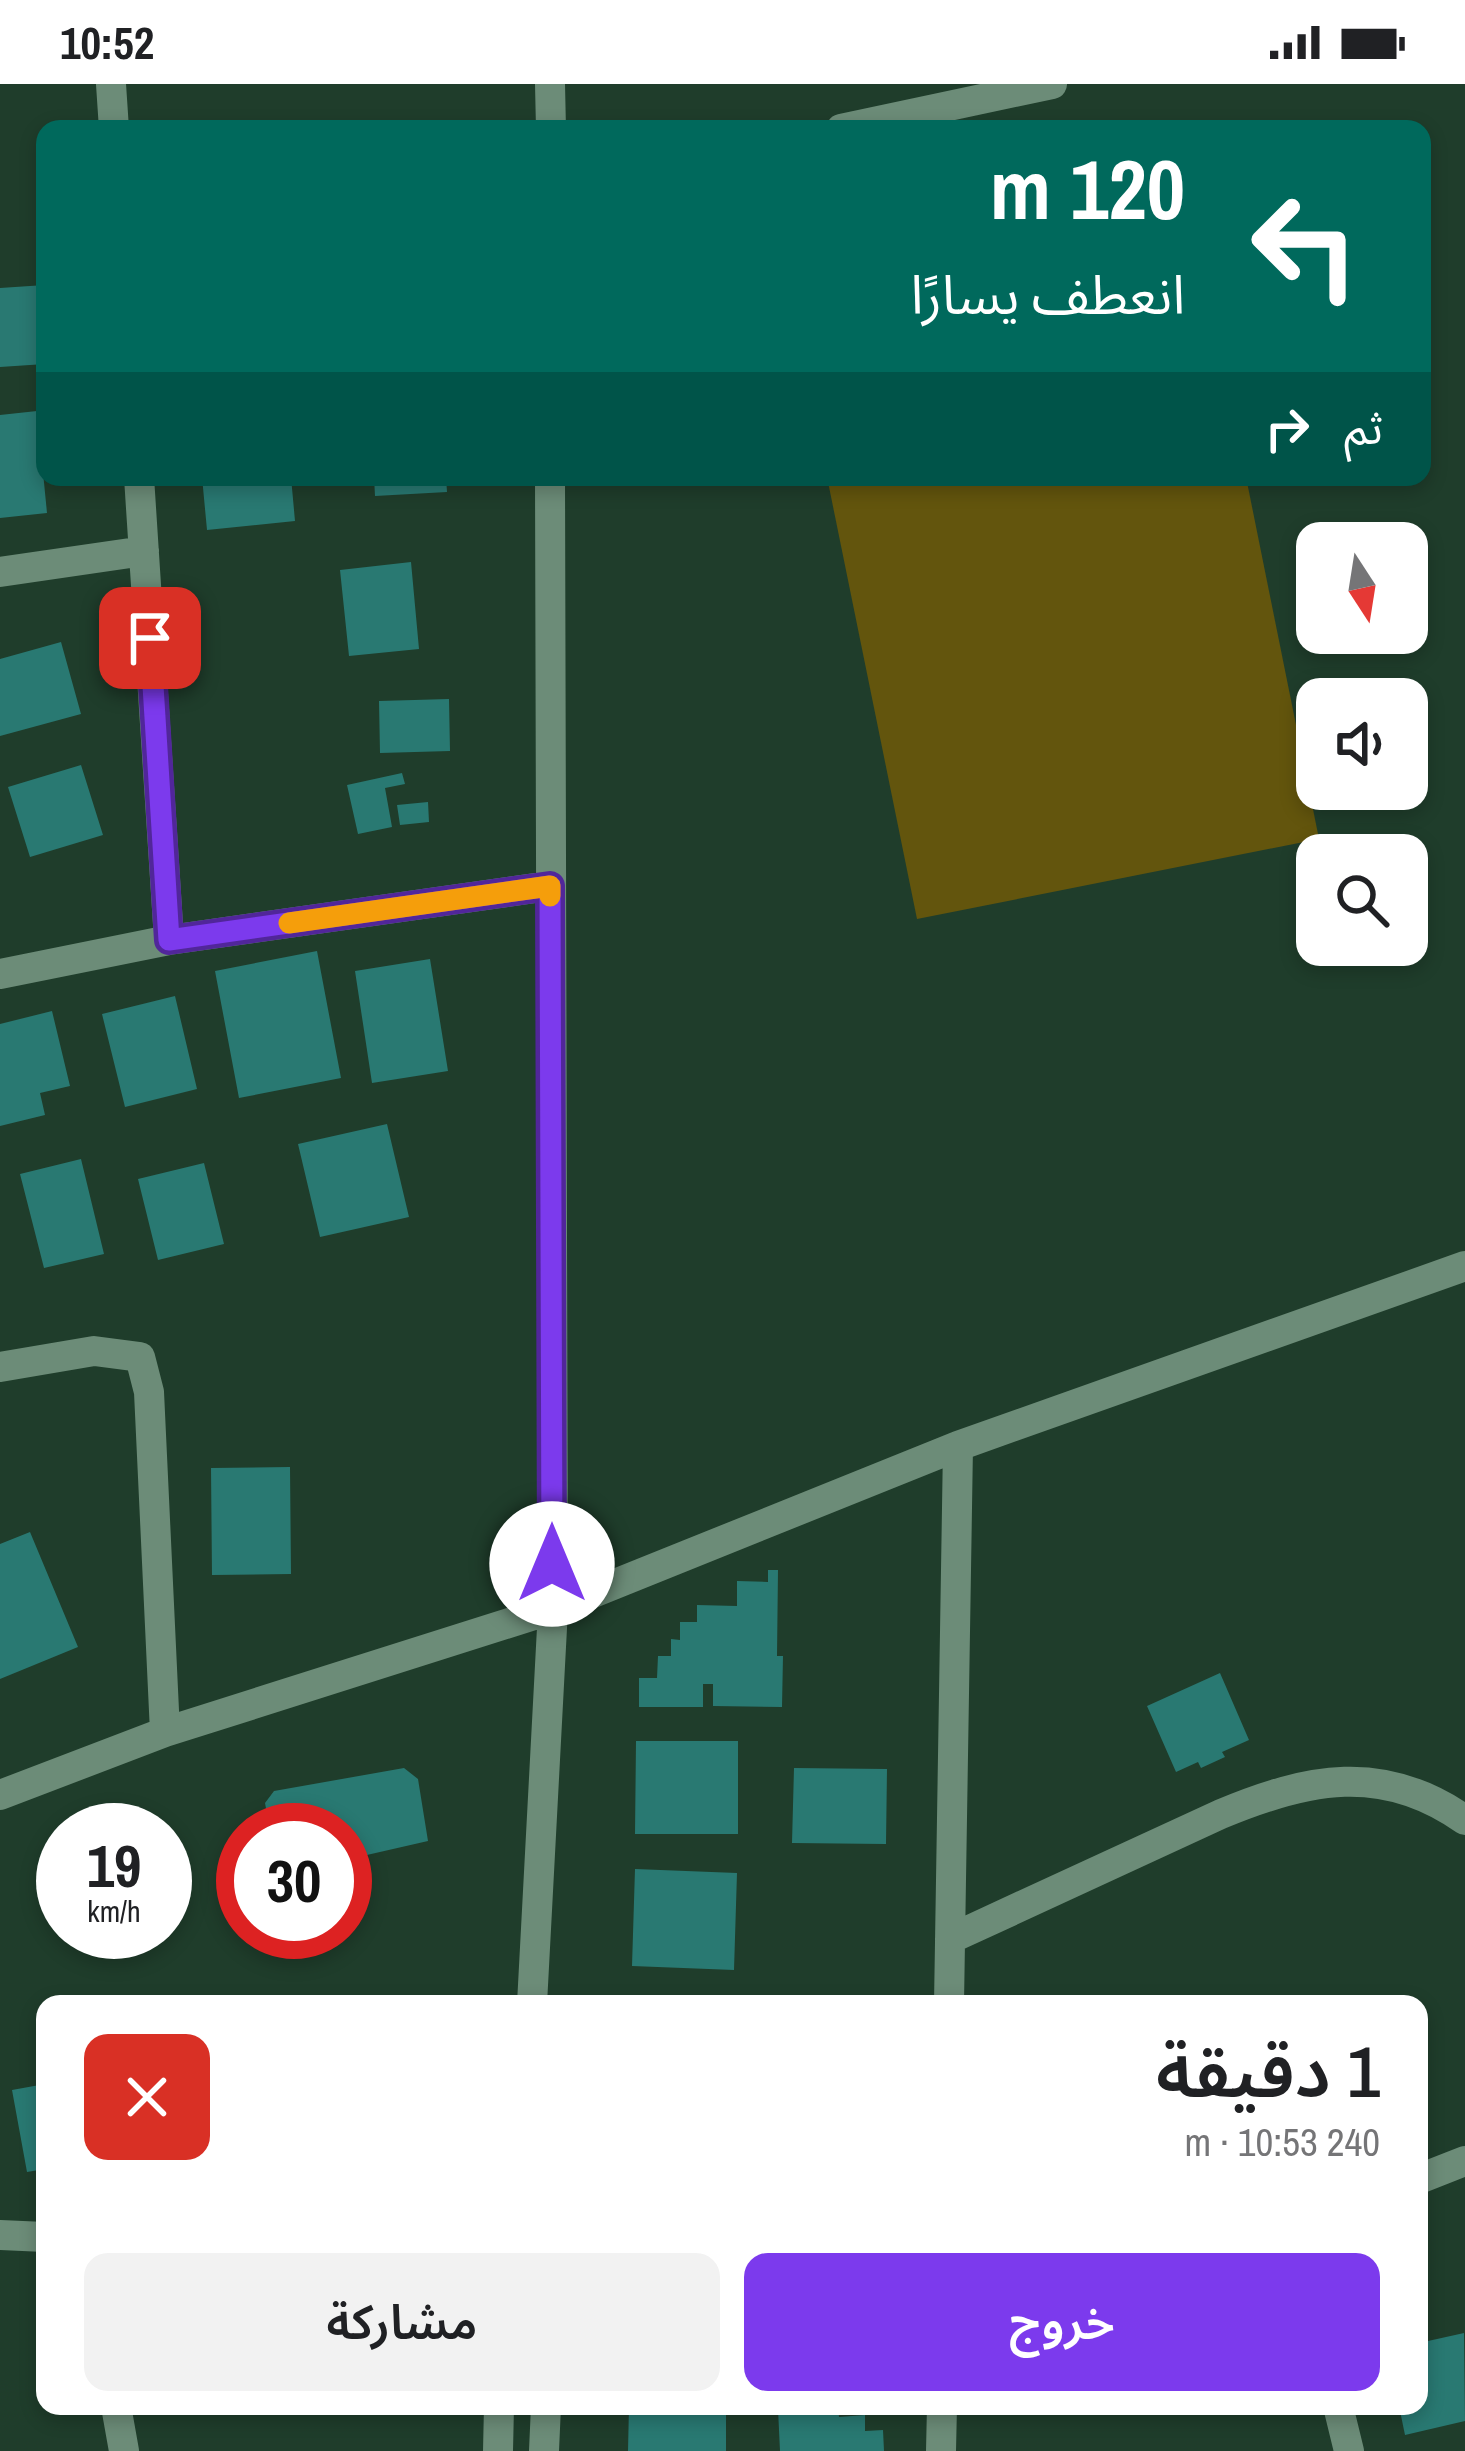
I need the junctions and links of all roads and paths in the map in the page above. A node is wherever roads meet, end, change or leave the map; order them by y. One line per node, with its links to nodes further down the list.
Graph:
1 (111, 84): 4 (street)
2 (550, 84): 5 (street)
3 (1052, 84): 6 (street)
4 (113, 120)
5 (551, 120)
6 (883, 120)
7 (140, 486): 9 (street)
8 (550, 486): 11 (street)
9 (145, 551): 10 (street); 12 (street)
10 (0, 572)
11 (550, 886): 12 (street); 17 (street)
12 (169, 940): 13 (street)
13 (0, 974)
14 (1465, 1266): 16 (street)
15 (0, 1367): 18 (street)
16 (958, 1446): 17 (street); 21 (street)
17 (553, 1609): 18 (street); 22 (street)
18 (165, 1732): 19 (street)
19 (0, 1795)
20 (1465, 1820): 21 (street)
21 (950, 1940): 23 (street)
22 (532, 1995)
23 (949, 1995)
24 (1465, 2161): 25 (street)
25 (1428, 2175)
26 (0, 2235): 27 (street)
27 (36, 2236)
28 (118, 2415): 33 (street)
29 (499, 2415): 34 (street)
30 (546, 2415): 35 (street)
31 (942, 2415): 36 (street)
32 (1340, 2415): 37 (street)
33 (124, 2451)
34 (498, 2451)
35 (544, 2451)
36 (941, 2451)
37 (1349, 2451)

